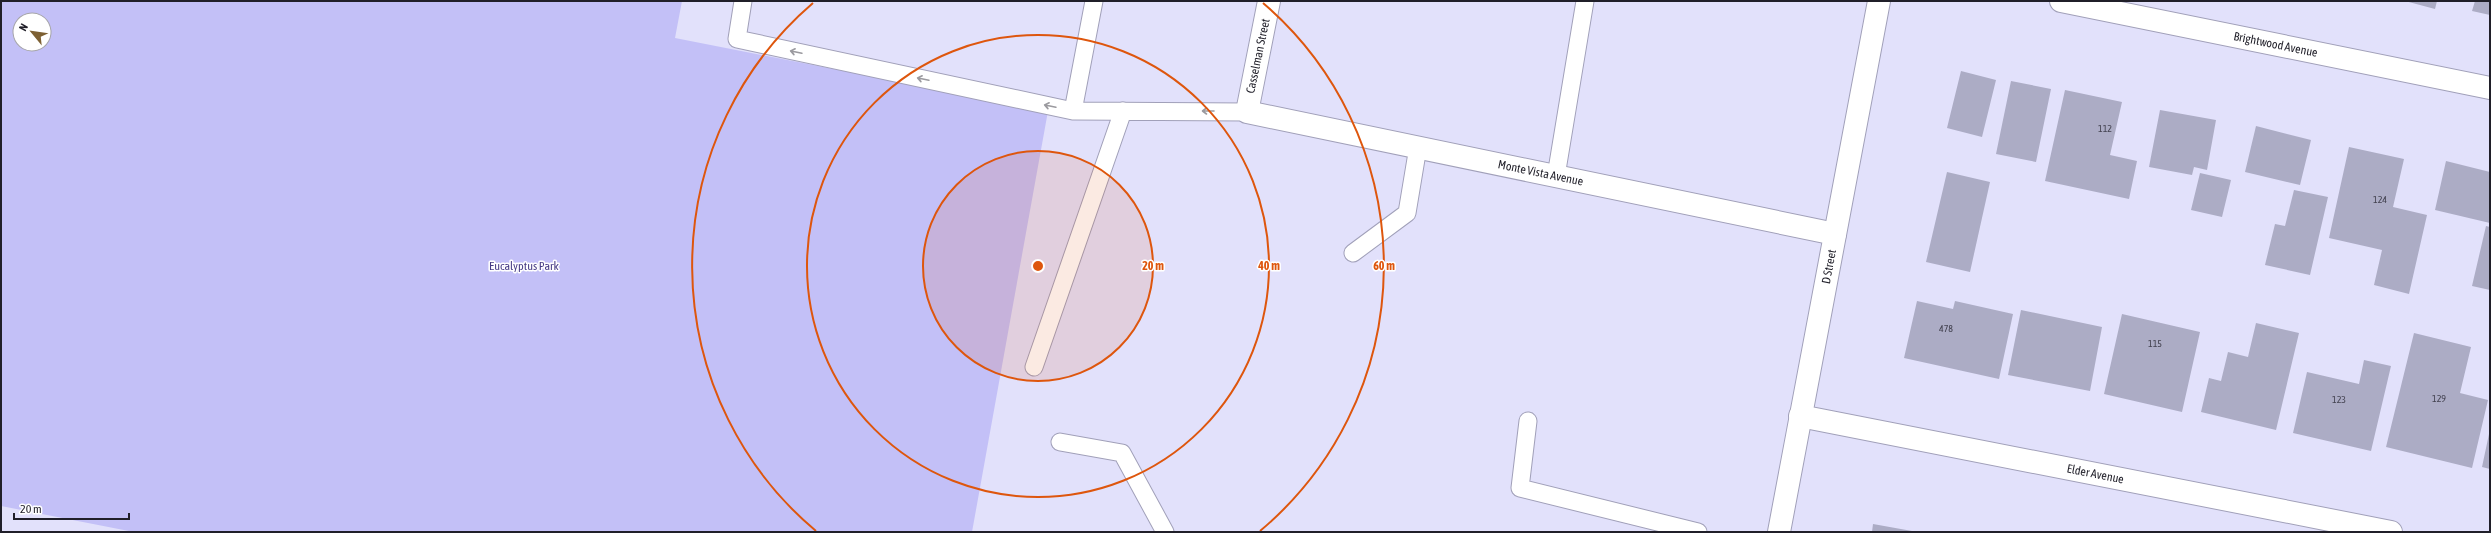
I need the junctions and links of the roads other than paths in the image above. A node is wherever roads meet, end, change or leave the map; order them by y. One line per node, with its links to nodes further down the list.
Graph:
1 (743, 1): 8 (lane, one-way to 1)
2 (1094, 1): 8 (lane)
3 (1269, 1): 10 (street, Casselman Street)
4 (1585, 1): 12 (lane)
5 (1879, 1): 13 (street, D Street)
6 (2061, 1): 7 (street, Brightwood Avenue)
7 (2490, 88)
8 (1073, 111): 9 (lane)
9 (1123, 111): 10 (lane, one-way to 9); 15 (lane)
10 (1246, 112): 11 (street, Monte Vista Avenue)
11 (1418, 147): 12 (street, Monte Vista Avenue); 14 (lane)
12 (1556, 176): 13 (street, Monte Vista Avenue)
13 (1835, 234): 16 (street, D Street)
14 (1353, 252)
15 (1034, 367)
16 (1800, 416): 21 (street, D Street); 22 (street, Elder Avenue)
17 (1528, 421): 20 (lane)
18 (1060, 442): 19 (lane)
19 (1165, 532)
20 (1698, 532)
21 (1779, 532)
22 (2391, 532)

